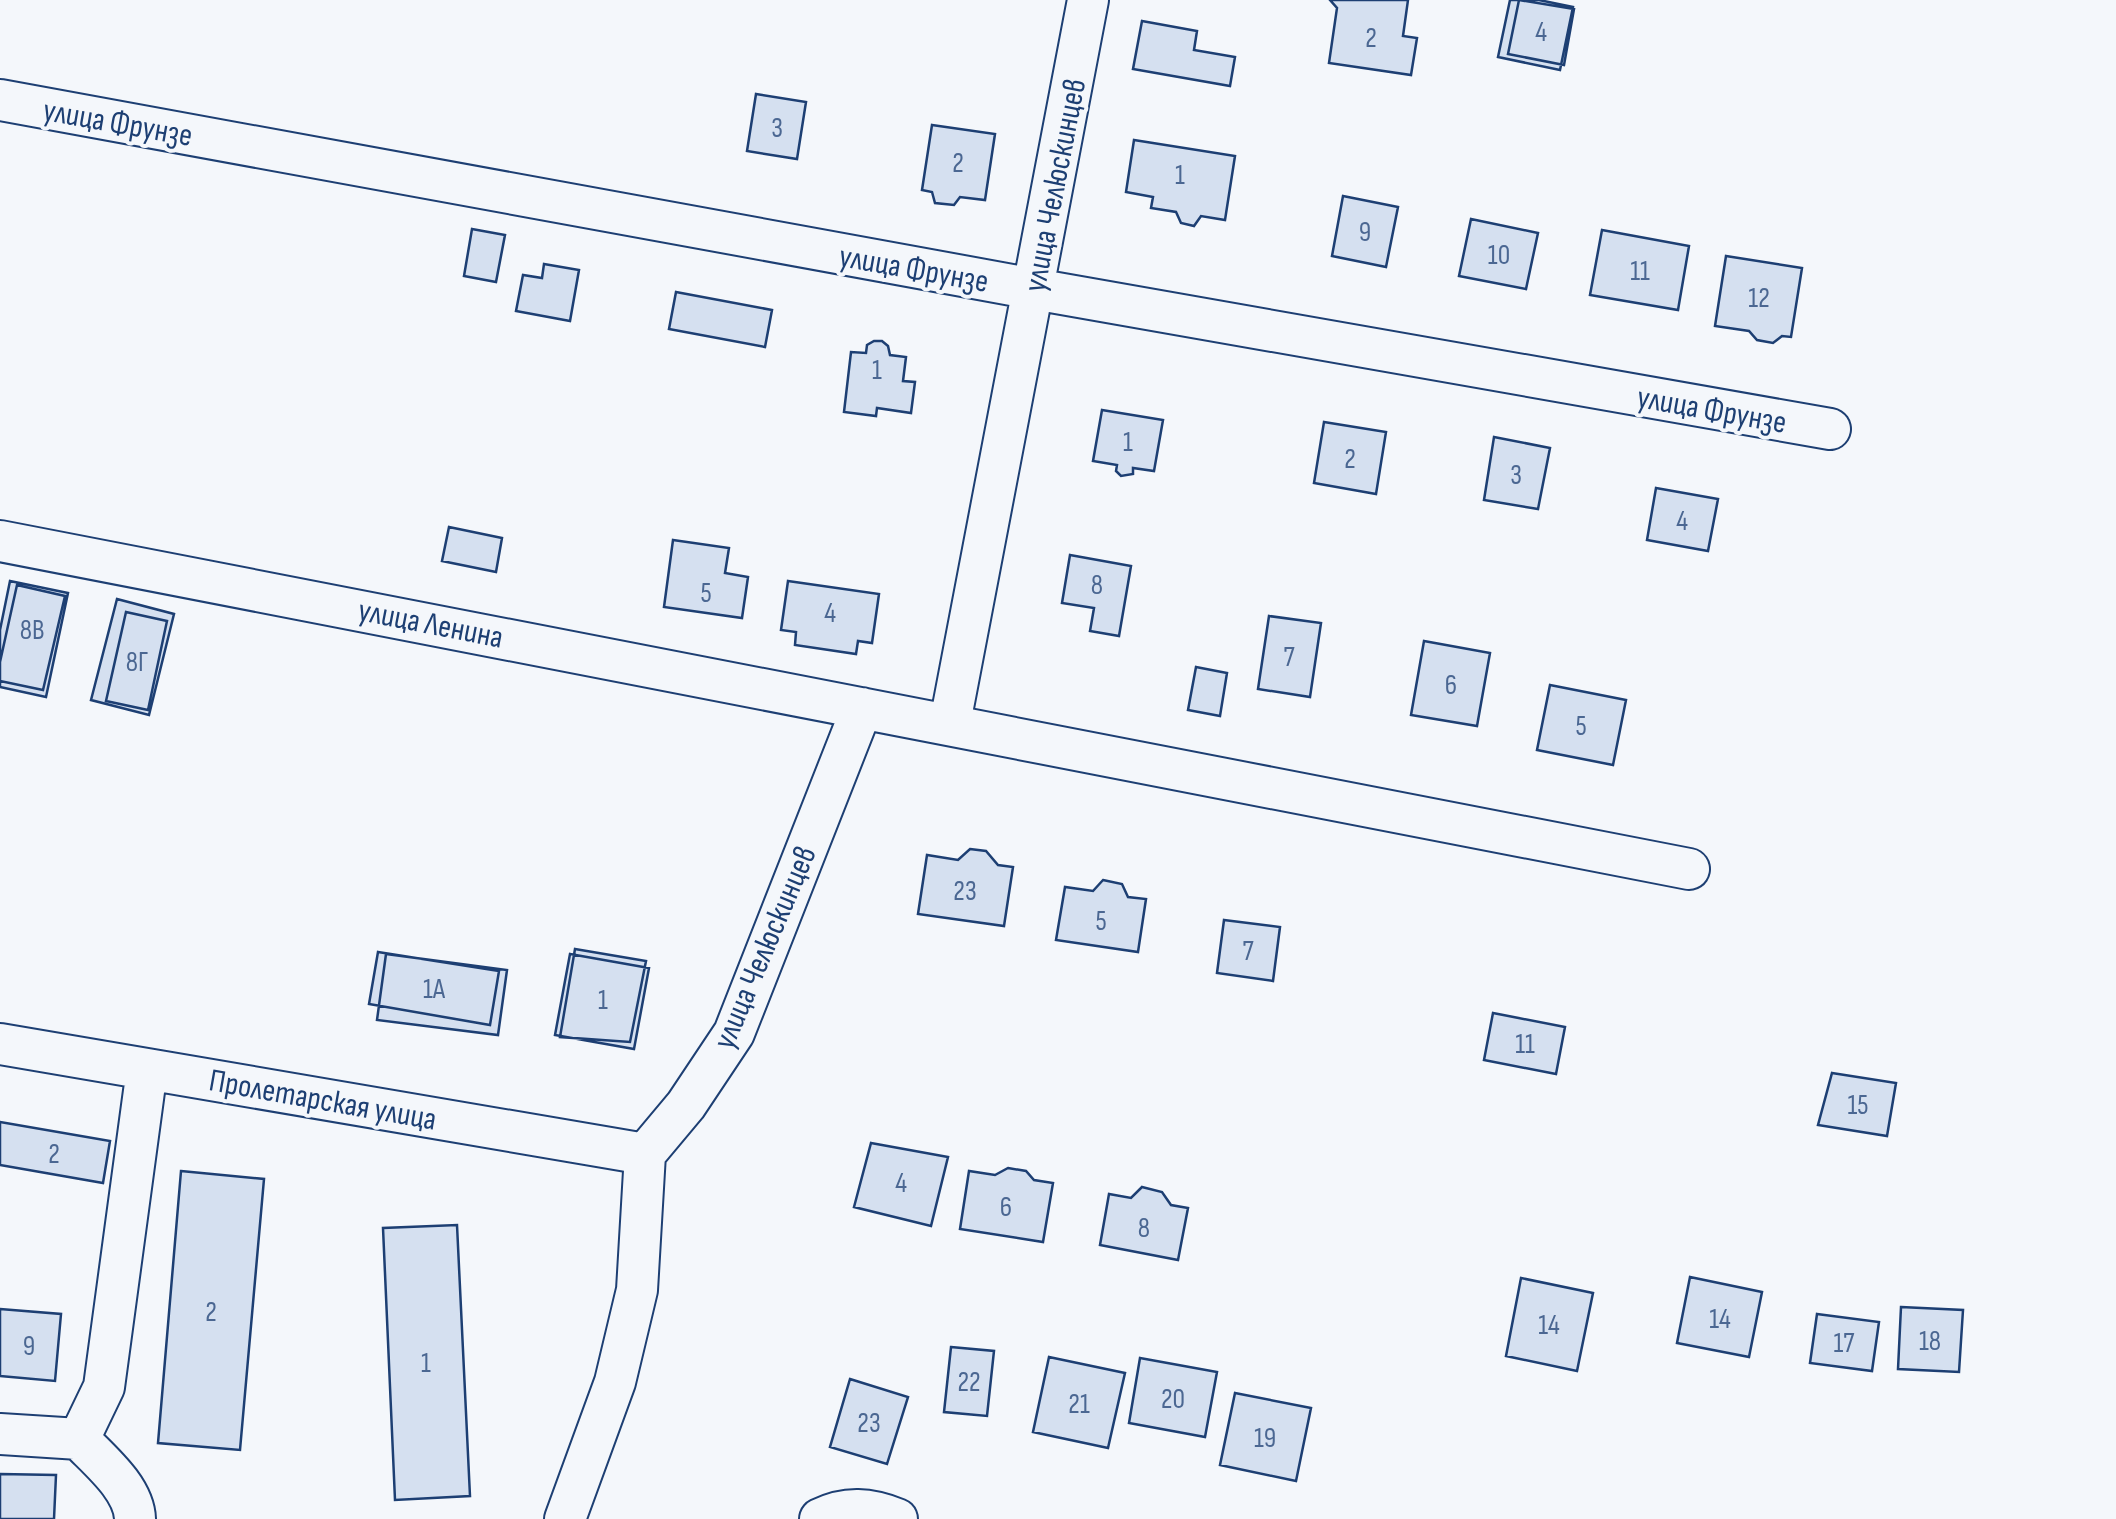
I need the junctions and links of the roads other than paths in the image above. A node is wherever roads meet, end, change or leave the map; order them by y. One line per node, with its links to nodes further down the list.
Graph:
1 (1088, 0): 3 (street, улица Челюскинцев)
2 (0, 100): 3 (street, улица Фрунзе)
3 (1034, 290): 4 (street, улица Фрунзе); 7 (street, улица Челюскинцев)
4 (1830, 429)
5 (0, 540): 6 (street, улица Ленина)
6 (862, 708): 7 (street, улица Ленина); 11 (street, улица Челюскинцев)
7 (950, 723): 8 (street, улица Ленина)
8 (1689, 869)
9 (0, 1044): 10 (street, Пролетарская улица)
10 (147, 1069): 11 (street, Пролетарская улица); 13 (street)
11 (645, 1154): 15 (street)
12 (0, 1434): 13 (street)
13 (79, 1439): 14 (street)
14 (135, 1519)
15 (565, 1519)
16 (820, 1519): 17 (street)
17 (897, 1519)

